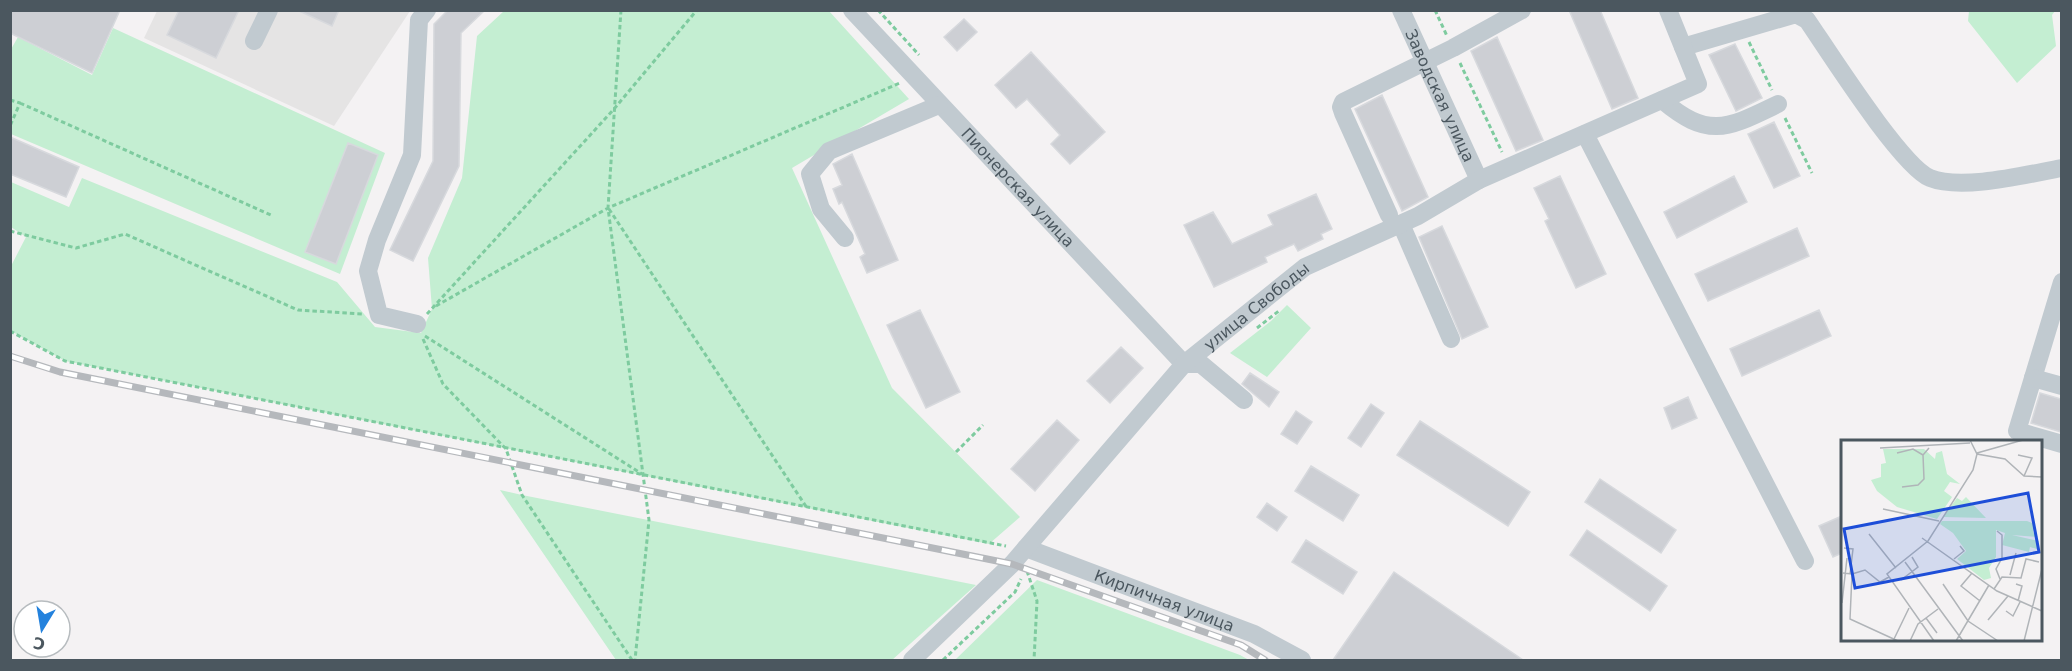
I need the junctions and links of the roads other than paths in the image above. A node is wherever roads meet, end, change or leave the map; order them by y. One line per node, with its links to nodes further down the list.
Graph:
1 (269, 10): 9 (street)
2 (427, 10): 21 (street)
3 (852, 10): 14 (street, Пионерская улица)
4 (1401, 10): 11 (street, Заводская улица)
5 (1494, 10): 8 (street)
6 (1522, 10): 8 (street)
7 (1668, 10): 10 (street)
8 (1486, 30): 11 (street)
9 (254, 41)
10 (1683, 47): 12 (street, улица Свободы); 16 (street)
11 (1425, 62): 17 (street, Заводская улица); 18 (street)
12 (1662, 100): 13 (street); 15 (street, улица Свободы)
13 (1778, 104)
14 (939, 105): 19 (street); 24 (street, Пионерская улица)
15 (1585, 134): 17 (street, улица Свободы); 30 (street)
16 (2061, 168)
17 (1479, 180): 18 (street, улица Свободы)
18 (1395, 219): 23 (street); 24 (street, улица Свободы)
19 (845, 238)
20 (2061, 282): 22 (street)
21 (417, 324)
22 (2055, 330): 25 (street)
23 (1451, 339)
24 (1184, 364): 27 (street); 29 (street, улица Свободы)
25 (2033, 378): 26 (street); 28 (street)
26 (2061, 386)
27 (1244, 400)
28 (2061, 444)
29 (1026, 548): 31 (street, улица Свободы); 32 (street, Кирпичная улица)
30 (1805, 561)
31 (912, 660)
32 (1302, 660)

